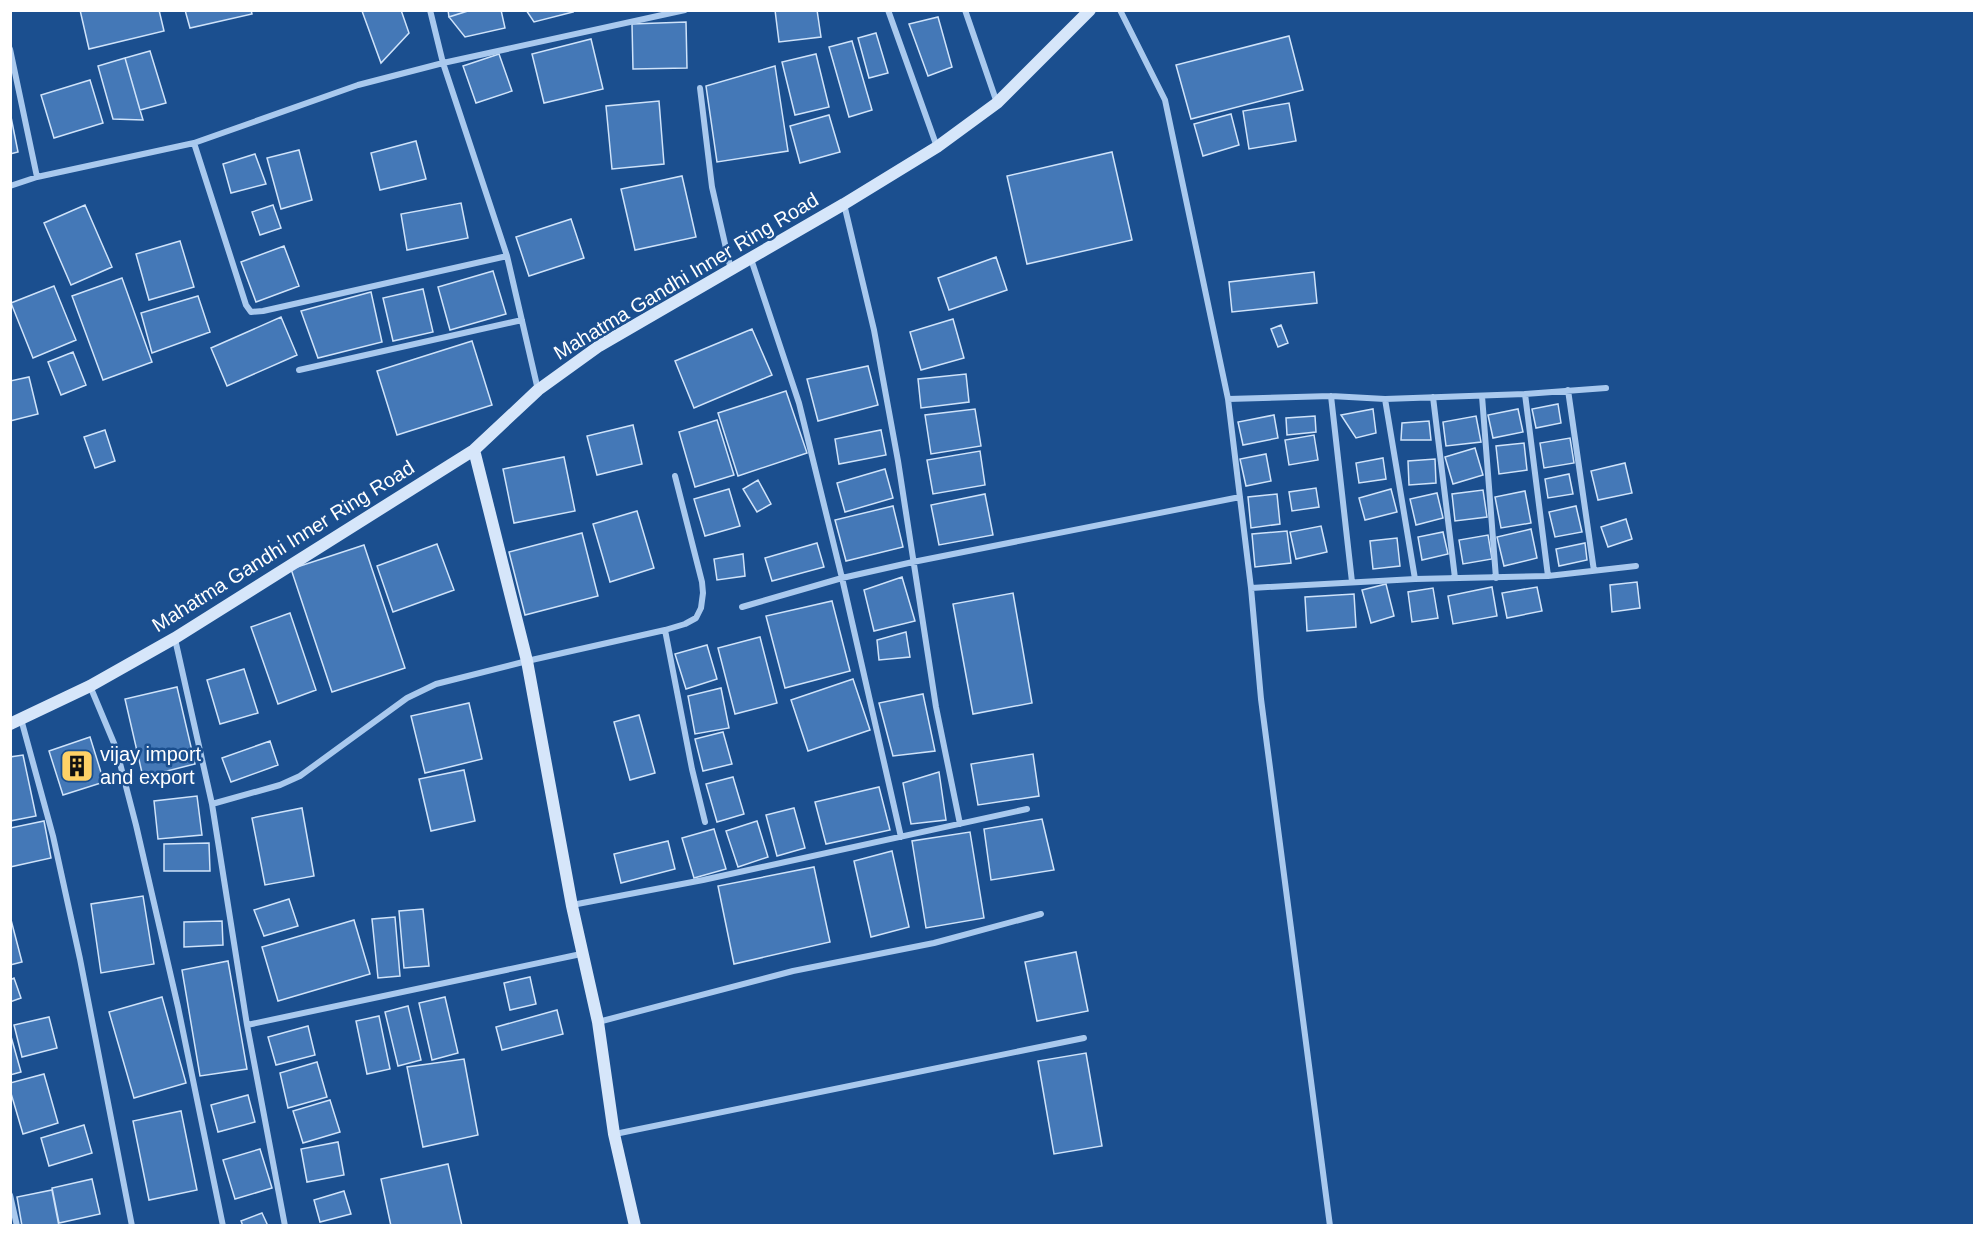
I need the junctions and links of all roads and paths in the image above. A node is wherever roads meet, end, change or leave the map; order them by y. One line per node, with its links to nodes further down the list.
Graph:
1 (430, 10): 8 (street)
2 (685, 10): 8 (street)
3 (888, 10): 12 (street)
4 (965, 10): 10 (street)
5 (1090, 10): 10 (main road, Mahatma Gandhi Inner Ring Road)
6 (1120, 10): 28 (street)
7 (10, 49): 13 (street)
8 (443, 63): 11 (street); 16 (street)
9 (700, 88): 18 (street)
10 (998, 103): 12 (main road, Mahatma Gandhi Inner Ring Road)
11 (195, 143): 13 (street); 16 (street)
12 (937, 147): 15 (main road, Mahatma Gandhi Inner Ring Road)
13 (37, 177): 14 (street)
14 (10, 186)
15 (844, 204): 17 (main road, Mahatma Gandhi Inner Ring Road); 33 (street)
16 (507, 256): 19 (street)
17 (751, 258): 18 (main road, Mahatma Gandhi Inner Ring Road); 37 (street)
18 (730, 270): 22 (main road, Mahatma Gandhi Inner Ring Road)
19 (522, 320): 20 (street); 22 (street)
20 (299, 370)
21 (1606, 388): 23 (street)
22 (538, 390): 30 (main road, Mahatma Gandhi Inner Ring Road)
23 (1568, 390): 24 (street); 35 (street)
24 (1525, 394): 26 (street); 36 (street)
25 (1331, 396): 28 (street); 29 (street); 41 (street)
26 (1482, 396): 27 (street); 39 (street)
27 (1433, 397): 29 (street); 38 (street)
28 (1228, 399): 32 (street)
29 (1386, 399): 40 (street)
30 (474, 450): 45 (main road, Mahatma Gandhi Inner Ring Road); 46 (main road)
31 (675, 476): 44 (street)
32 (1240, 497): 33 (street); 42 (street)
33 (913, 562): 37 (street); 52 (street)
34 (1636, 566): 35 (street)
35 (1593, 571): 36 (street)
36 (1548, 576): 39 (street)
37 (842, 578): 43 (street); 53 (street)
38 (1455, 578): 39 (street); 40 (street)
39 (1496, 578)
40 (1415, 579): 41 (street)
41 (1352, 582): 42 (street)
42 (1251, 588): 67 (street)
43 (742, 607)
44 (665, 630): 46 (street); 51 (street)
45 (175, 638): 47 (main road, Mahatma Gandhi Inner Ring Road); 49 (street)
46 (527, 661): 49 (street); 54 (main road)
47 (90, 686): 48 (main road, Mahatma Gandhi Inner Ring Road); 64 (street)
48 (16, 722): 63 (street)
49 (212, 804): 58 (street)
50 (1027, 809): 52 (street)
51 (705, 822)
52 (960, 824): 53 (street)
53 (901, 837): 54 (street)
54 (572, 906): 56 (main road)
55 (1041, 914): 57 (street)
56 (581, 954): 57 (main road); 58 (street)
57 (598, 1022): 60 (main road)
58 (247, 1024): 65 (street)
59 (1084, 1038): 60 (street)
60 (614, 1134): 66 (main road)
61 (10, 1195): 62 (street)
62 (17, 1226)
63 (132, 1226)
64 (223, 1226)
65 (285, 1226)
66 (635, 1226)
67 (1330, 1226)

